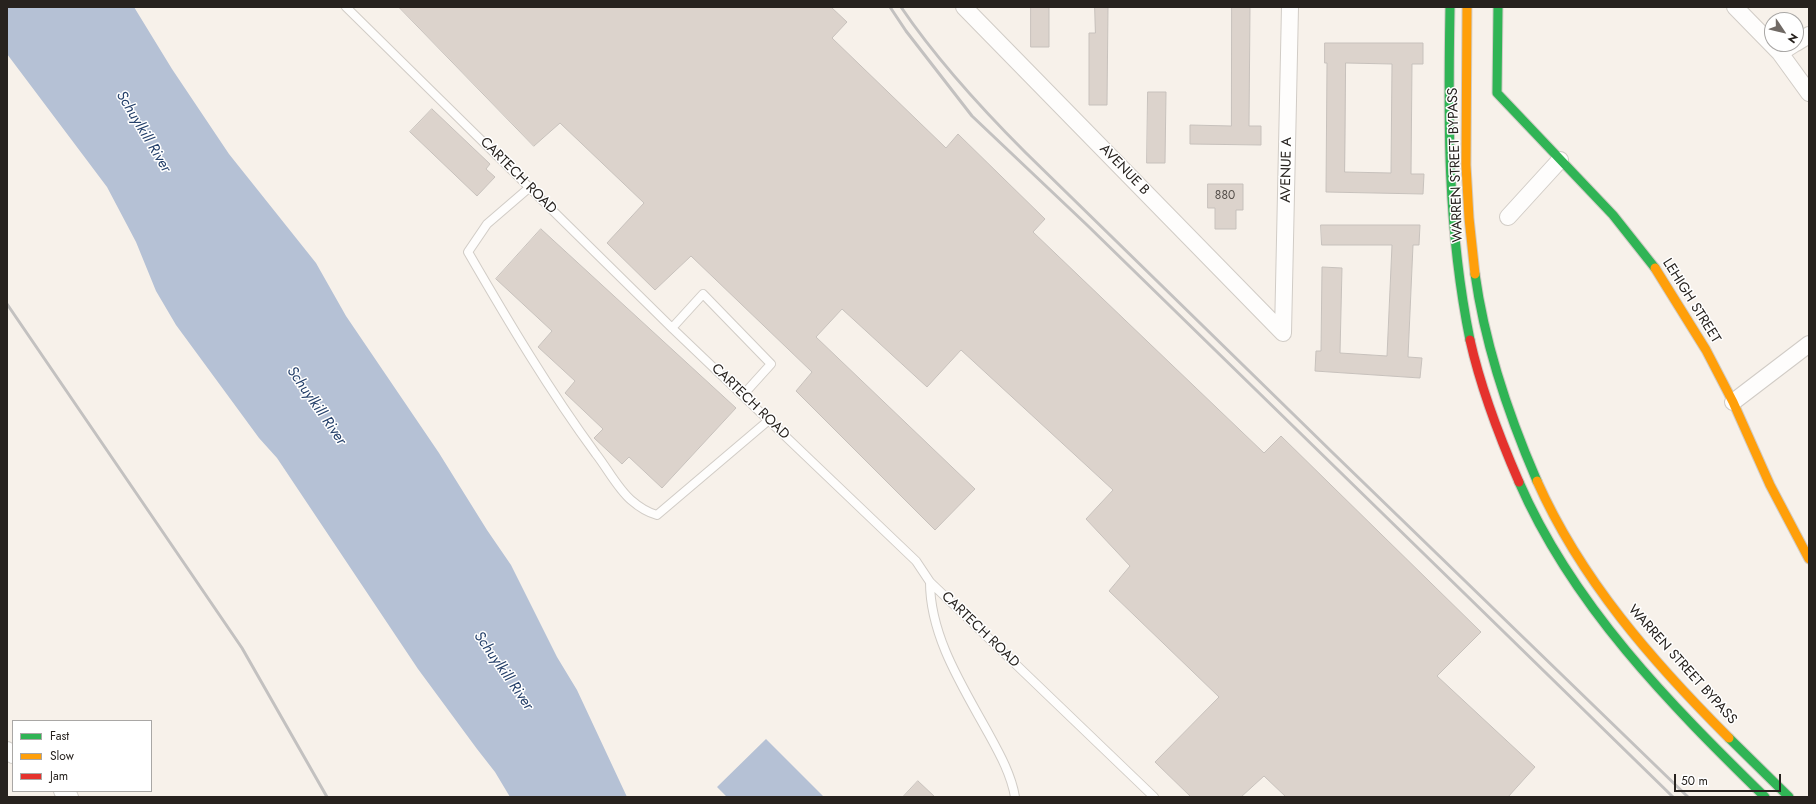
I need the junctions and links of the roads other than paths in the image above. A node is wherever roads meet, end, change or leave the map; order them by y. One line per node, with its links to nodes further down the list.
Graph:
1 (346, 7): 11 (lane, CARTECH ROAD)
2 (964, 7): 14 (street, AVENUE B)
3 (1290, 7): 14 (street, AVENUE A)
4 (1450, 7): 23 (main road, WARREN STREET BYPASS)
5 (1467, 7): 24 (main road, WARREN STREET BYPASS)
6 (1498, 7): 10 (main road, LEHIGH STREET)
7 (1735, 7): 8 (street)
8 (1780, 53): 9 (street)
9 (1809, 93)
10 (1560, 160): 12 (street); 17 (main road, LEHIGH STREET)
11 (530, 187): 13 (lane, CARTECH ROAD); 18 (lane)
12 (1508, 216)
13 (672, 328): 16 (lane, CARTECH ROAD); 16 (lane)
14 (1283, 333)
15 (1809, 344): 17 (street)
16 (743, 395): 18 (lane, CARTECH ROAD)
17 (1733, 402): 19 (main road, LEHIGH STREET)
18 (769, 420): 20 (lane, CARTECH ROAD)
19 (1809, 559)
20 (930, 582): 21 (lane); 22 (lane, CARTECH ROAD)
21 (1014, 797)
22 (1154, 797)
23 (1765, 797)
24 (1789, 797)

